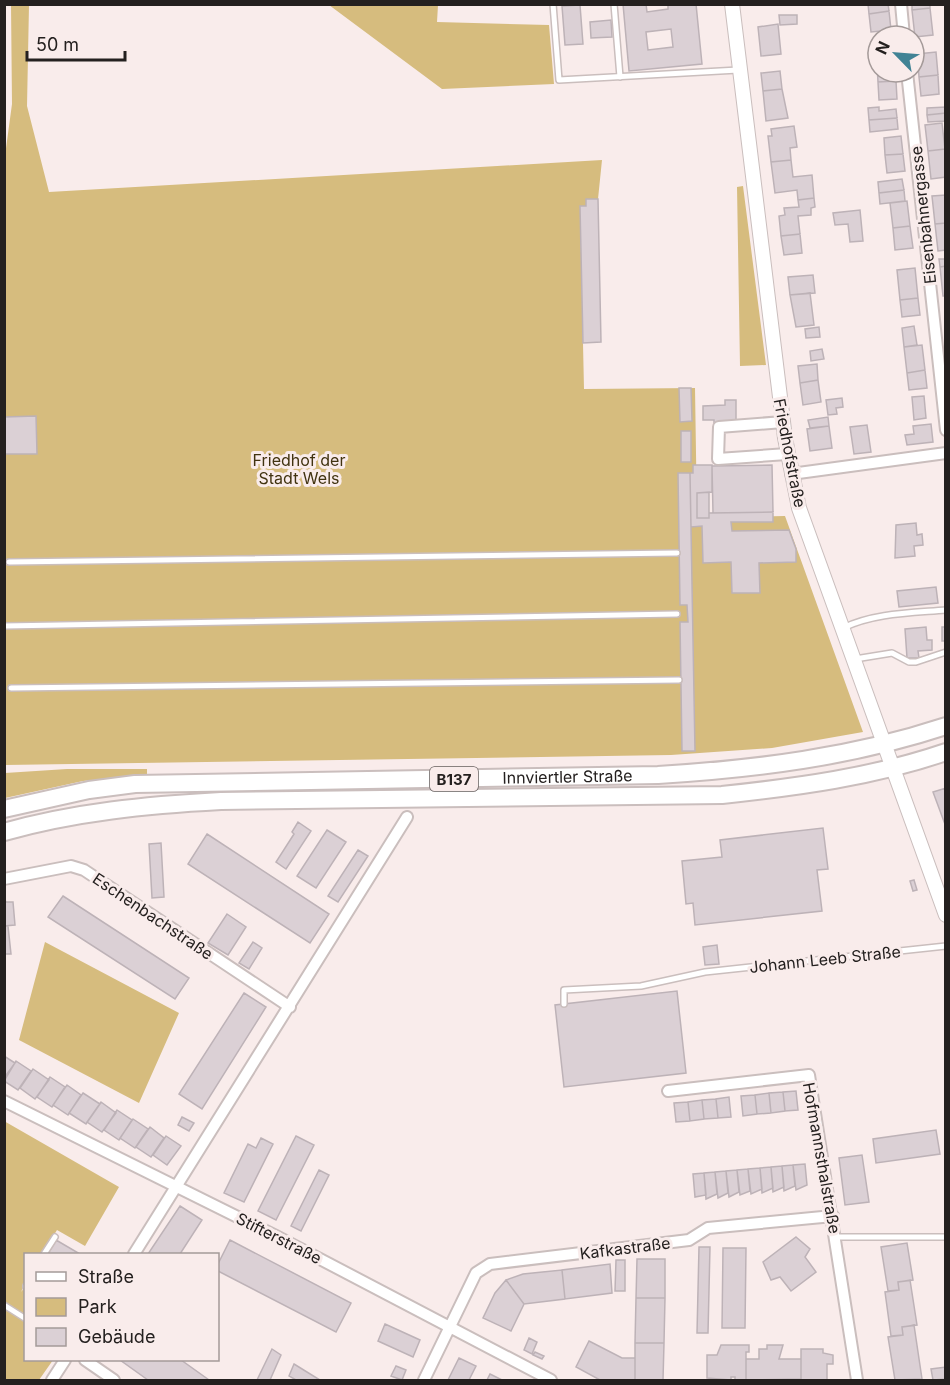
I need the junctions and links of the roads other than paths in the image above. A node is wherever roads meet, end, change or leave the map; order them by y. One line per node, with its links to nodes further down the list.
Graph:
1 (553, 4): 7 (lane)
2 (614, 4): 7 (lane)
3 (732, 4): 6 (street, Friedhofstraße)
4 (901, 4): 5 (street)
5 (903, 24)
6 (740, 70): 7 (lane); 9 (street, Friedhofstraße)
7 (620, 77)
8 (908, 84): 10 (street, Eisenbahnergasse)
9 (783, 422): 12 (street, Friedhofstraße); 12 (street)
10 (945, 430)
11 (945, 453): 13 (street)
12 (787, 454): 13 (street, Friedhofstraße)
13 (791, 474): 19 (street, Friedhofstraße)
14 (677, 553): 15 (lane)
15 (9, 562)
16 (945, 610): 19 (lane)
17 (677, 614): 18 (lane)
18 (4, 626)
19 (842, 628): 21 (street, Friedhofstraße)
20 (945, 652): 21 (lane)
21 (853, 659): 25 (street, Friedhofstraße)
22 (679, 680): 23 (lane)
23 (11, 688)
24 (945, 726): 25 (main road, Innviertler Straße / B137)
25 (885, 744): 27 (street, Friedhofstraße); 28 (main road, Innviertler Straße / B137)
26 (945, 752): 27 (main road, Innviertler Straße / B137)
27 (893, 768): 30 (main road, Innviertler Straße / B137); 32 (street, Friedhofstraße)
28 (4, 809)
29 (407, 817): 35 (street)
30 (4, 832)
31 (4, 879): 35 (street, Eschenbachstraße)
32 (945, 915)
33 (945, 946): 34 (lane, Johann Leeb Straße)
34 (564, 1004)
35 (290, 1007): 38 (street)
36 (668, 1091): 39 (street, Hofmannsthalstraße)
37 (4, 1101): 38 (street, Stifterstraße)
38 (177, 1188): 44 (street); 47 (street, Stifterstraße)
39 (833, 1216): 40 (street, Hofmannsthalstraße); 47 (street, Kafkastraße)
40 (836, 1237): 41 (lane); 54 (street, Hofmannsthalstraße)
41 (945, 1237)
42 (55, 1238): 43 (lane)
43 (45, 1253)
44 (135, 1253)
45 (4, 1305): 46 (lane)
46 (24, 1318)
47 (450, 1327): 52 (street, Kafkastraße); 53 (street, Stifterstraße)
48 (64, 1361): 50 (street)
49 (88, 1361): 51 (street)
50 (52, 1380)
51 (114, 1380)
52 (424, 1380)
53 (551, 1380)
54 (857, 1380)

